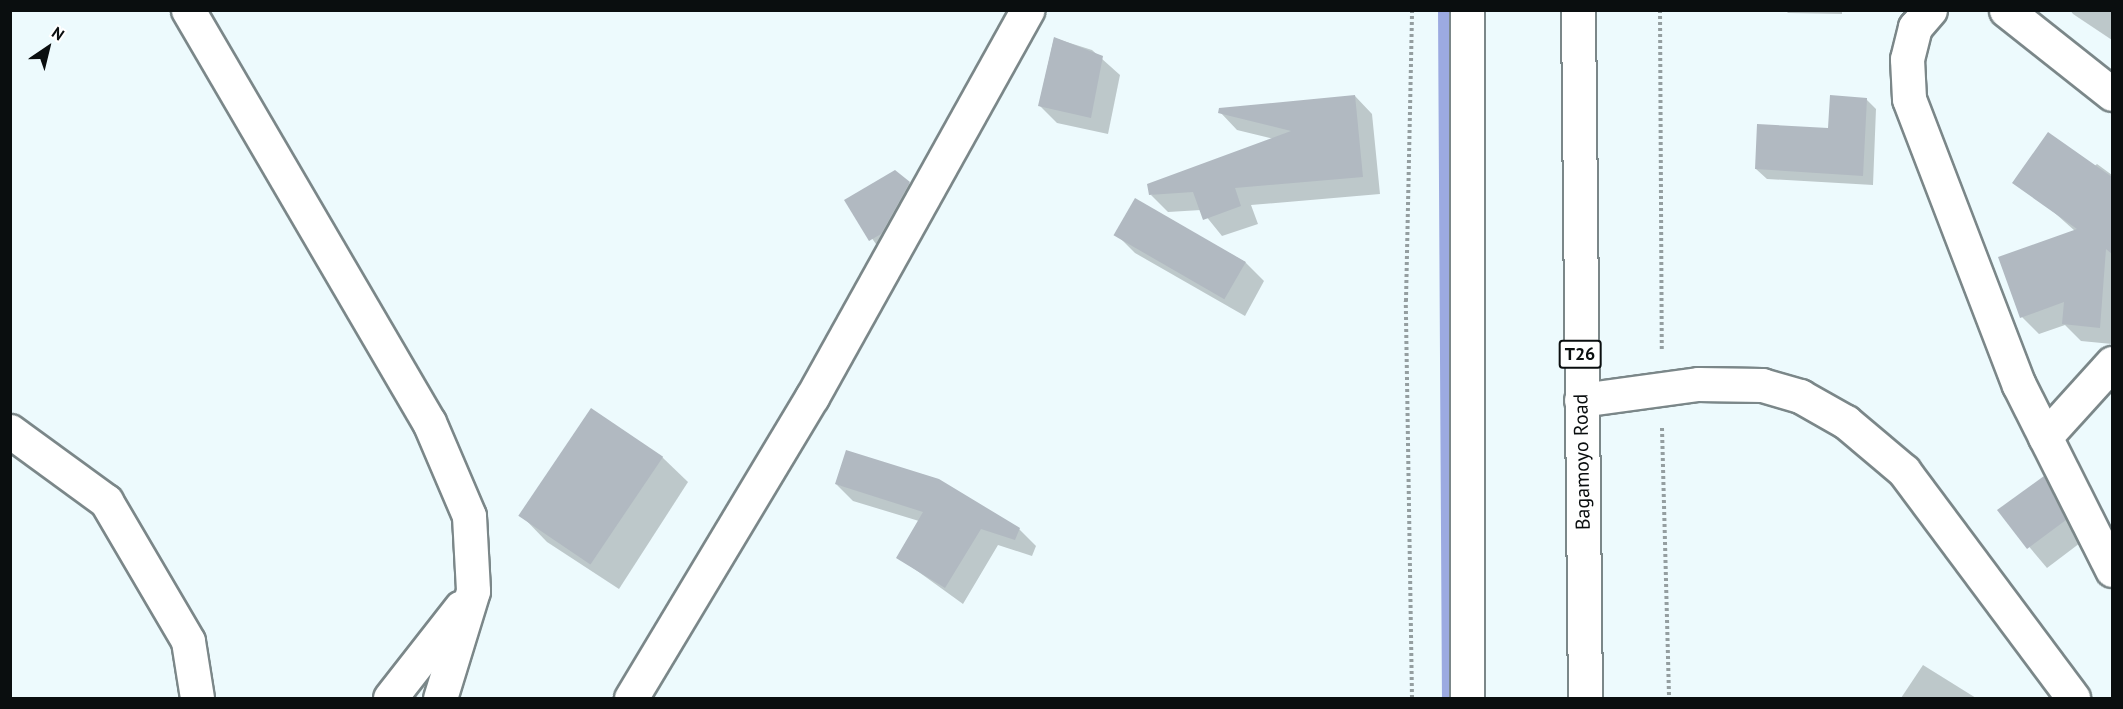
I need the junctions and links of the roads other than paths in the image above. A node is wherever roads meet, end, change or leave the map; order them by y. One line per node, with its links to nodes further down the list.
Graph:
1 (188, 10): 13 (main road)
2 (1027, 10): 17 (main road)
3 (1467, 10): 18 (main road)
4 (1578, 10): 9 (main road, Bagamoyo Road / T26)
5 (1930, 10): 11 (main road)
6 (2006, 10): 7 (main road)
7 (2112, 94)
8 (2112, 363): 11 (main road)
9 (1581, 400): 19 (main road, Bagamoyo Road / T26); 20 (main road)
10 (10, 431): 14 (main road)
11 (2045, 437): 12 (main road)
12 (2112, 570)
13 (473, 591): 15 (main road); 16 (main road)
14 (196, 699)
15 (390, 699)
16 (440, 699)
17 (631, 699)
18 (1467, 699)
19 (1585, 699)
20 (2073, 699)

